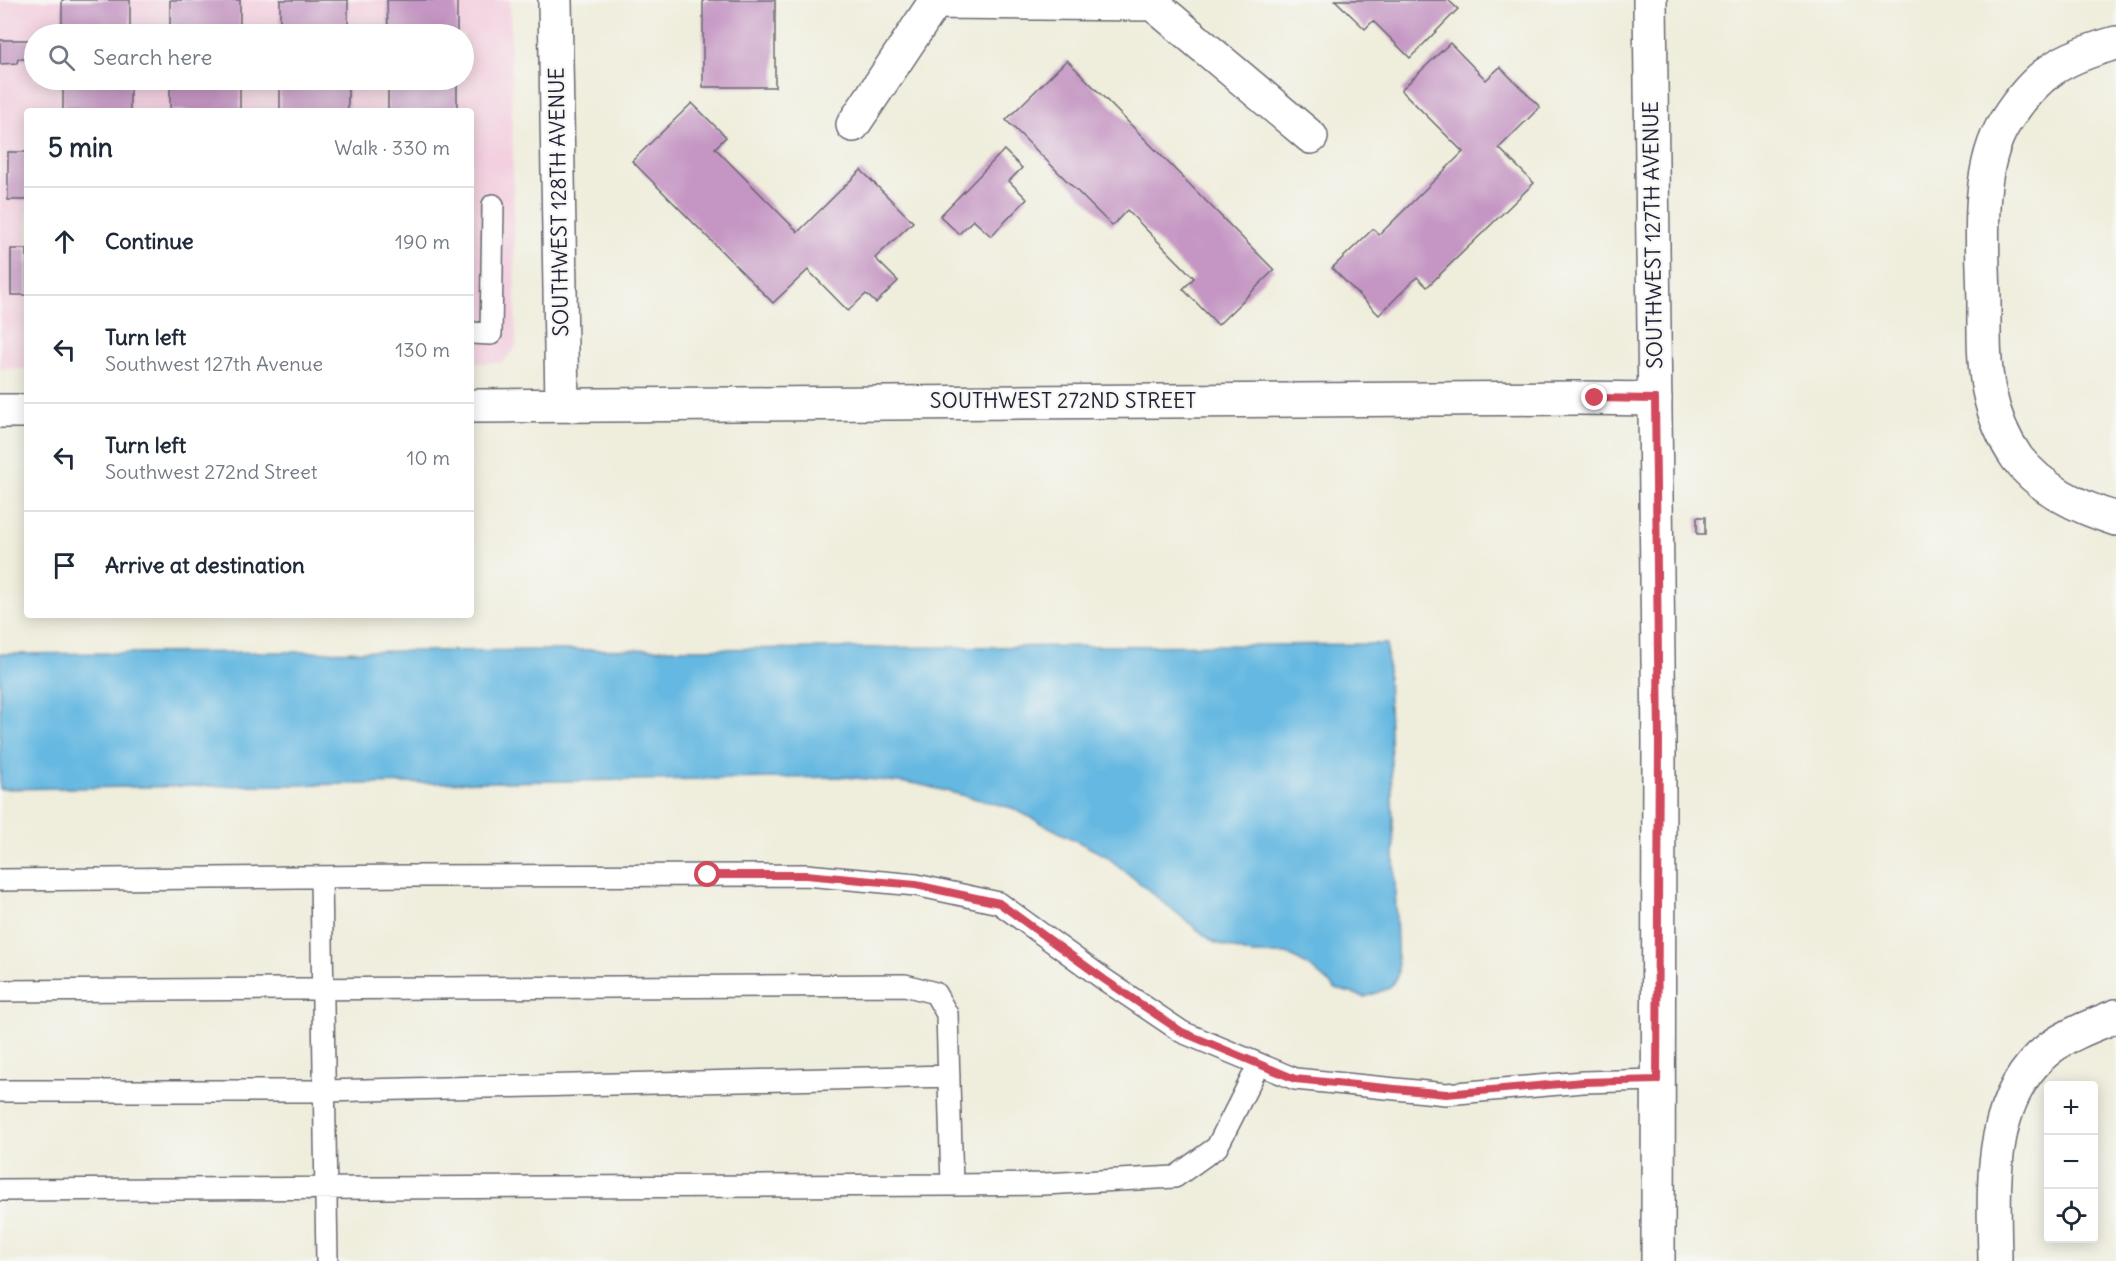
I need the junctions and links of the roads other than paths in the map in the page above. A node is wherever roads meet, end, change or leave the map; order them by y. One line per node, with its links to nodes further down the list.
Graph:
1 (555, 0): 11 (street, SOUTHWEST 128TH AVENUE)
2 (1650, 0): 10 (street, SOUTHWEST 127TH AVENUE)
3 (935, 1): 4 (street); 6 (street)
4 (1155, 2): 7 (street)
5 (2116, 43): 15 (street)
6 (853, 125)
7 (1311, 137)
8 (493, 205): 9 (lane)
9 (474, 333)
10 (1655, 399): 11 (street, SOUTHWEST 272ND STREET); 23 (street, SOUTHWEST 127TH AVENUE)
11 (562, 405): 12 (street, SOUTHWEST 272ND STREET)
12 (474, 406)
13 (0, 411): 14 (street)
14 (24, 411)
15 (2116, 519)
16 (321, 877): 17 (lane); 18 (lane); 21 (lane)
17 (0, 880)
18 (322, 988): 19 (lane); 22 (lane); 25 (lane)
19 (0, 991)
20 (2116, 1016): 31 (street)
21 (1259, 1064): 23 (lane); 26 (lane)
22 (949, 1076): 25 (lane); 26 (lane)
23 (1657, 1080): 30 (street, SOUTHWEST 127TH AVENUE)
24 (0, 1091): 25 (lane)
25 (324, 1091): 28 (lane)
26 (952, 1185): 28 (lane)
27 (0, 1190): 28 (lane)
28 (326, 1190): 29 (lane)
29 (327, 1261)
30 (1658, 1261)
31 (1995, 1261)

